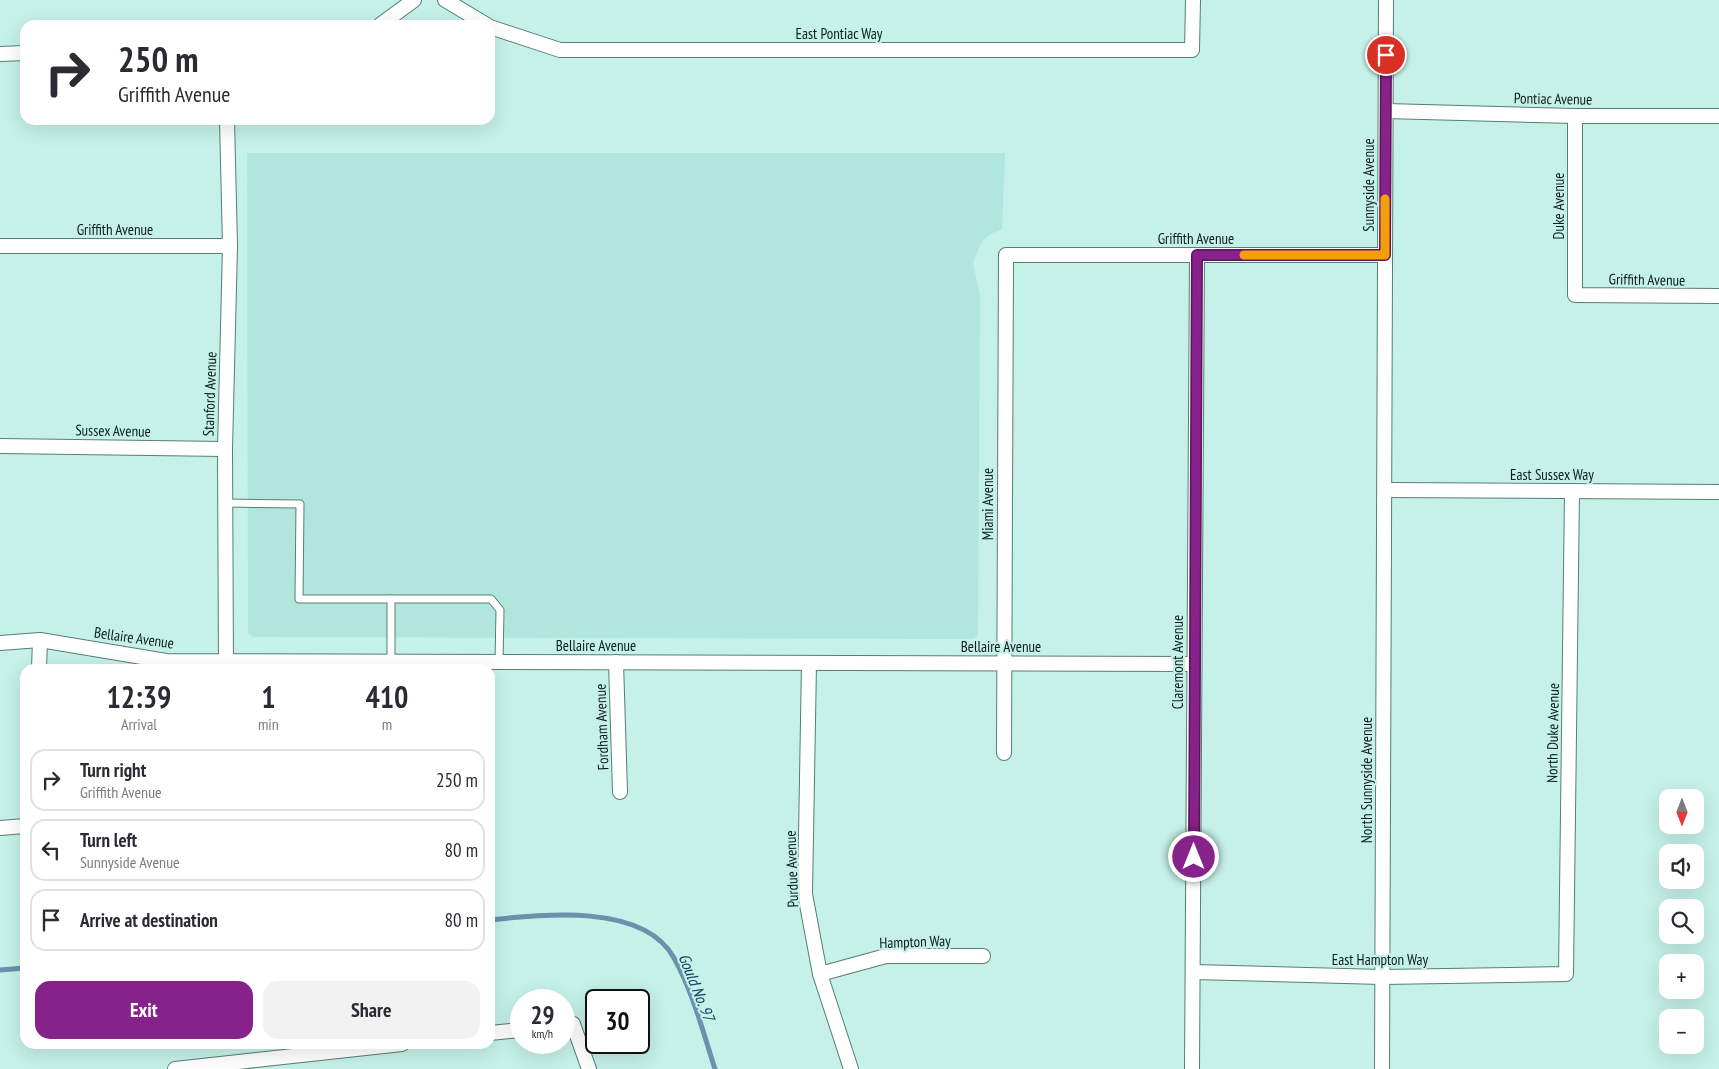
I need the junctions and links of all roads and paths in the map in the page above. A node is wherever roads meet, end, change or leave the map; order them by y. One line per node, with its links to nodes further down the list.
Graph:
1 (414, 0): 5 (street)
2 (444, 0): 6 (street, East Pontiac Way)
3 (1193, 0): 7 (street, East Pontiac Way)
4 (1386, 0): 10 (street, Sunnyside Avenue)
5 (387, 20)
6 (479, 20)
7 (495, 28)
8 (20, 53): 9 (street)
9 (0, 54)
10 (1386, 111): 11 (street, Pontiac Avenue); 18 (street, Sunnyside Avenue)
11 (1575, 116): 12 (street, Pontiac Avenue); 19 (street, Duke Avenue)
12 (1719, 116)
13 (227, 125): 15 (street, Stanford Avenue)
14 (0, 246): 15 (street, Griffith Avenue)
15 (230, 246): 22 (street, Stanford Avenue)
16 (1006, 255): 17 (street, Griffith Avenue); 34 (street, Miami Avenue)
17 (1197, 255): 18 (street, Griffith Avenue); 41 (street, Claremont Avenue)
18 (1385, 255): 23 (street, Sunnyside Avenue)
19 (1575, 295): 20 (street, Griffith Avenue)
20 (1719, 296)
21 (0, 446): 22 (street, Sussex Avenue)
22 (225, 449): 26 (street, Stanford Avenue)
23 (1385, 490): 24 (street, East Sussex Way); 50 (street, North Sunnyside Avenue)
24 (1572, 491): 25 (street, East Sussex Way); 49 (street, North Duke Avenue)
25 (1719, 492)
26 (225, 503): 27 (lane); 37 (street, Stanford Avenue)
27 (391, 599): 30 (lane); 31 (lane)
28 (40, 640): 29 (street, Bellaire Avenue); 35 (street); 36 (street, Bellaire Avenue)
29 (0, 643)
30 (391, 661): 38 (street, Bellaire Avenue); 39 (street, Bellaire Avenue)
31 (499, 662): 32 (street, Bellaire Avenue); 40 (street, Bellaire Avenue)
32 (616, 662): 33 (street, Bellaire Avenue); 43 (street, Fordham Avenue)
33 (809, 663): 34 (street, Bellaire Avenue); 48 (street, Purdue Avenue)
34 (1004, 663): 41 (street, Bellaire Avenue); 42 (street, Miami Avenue)
35 (39, 664)
36 (211, 664)
37 (226, 664)
38 (267, 664)
39 (411, 664)
40 (445, 664)
41 (1194, 664): 47 (street, Claremont Avenue)
42 (1004, 752)
43 (620, 792)
44 (20, 826): 45 (street)
45 (0, 828)
46 (983, 956): 48 (street, Hampton Way)
47 (1193, 972): 50 (street, East Hampton Way); 59 (street, Claremont Avenue)
48 (820, 974): 58 (street, Purdue Avenue)
49 (1566, 974): 50 (street, East Hampton Way)
50 (1382, 977): 60 (street, North Sunnyside Avenue)
51 (510, 1031): 52 (street)
52 (495, 1033)
53 (575, 1039): 57 (street)
54 (366, 1049): 55 (street)
55 (245, 1066): 56 (street)
56 (175, 1069)
57 (589, 1069)
58 (851, 1069)
59 (1192, 1069)
60 (1382, 1069)

